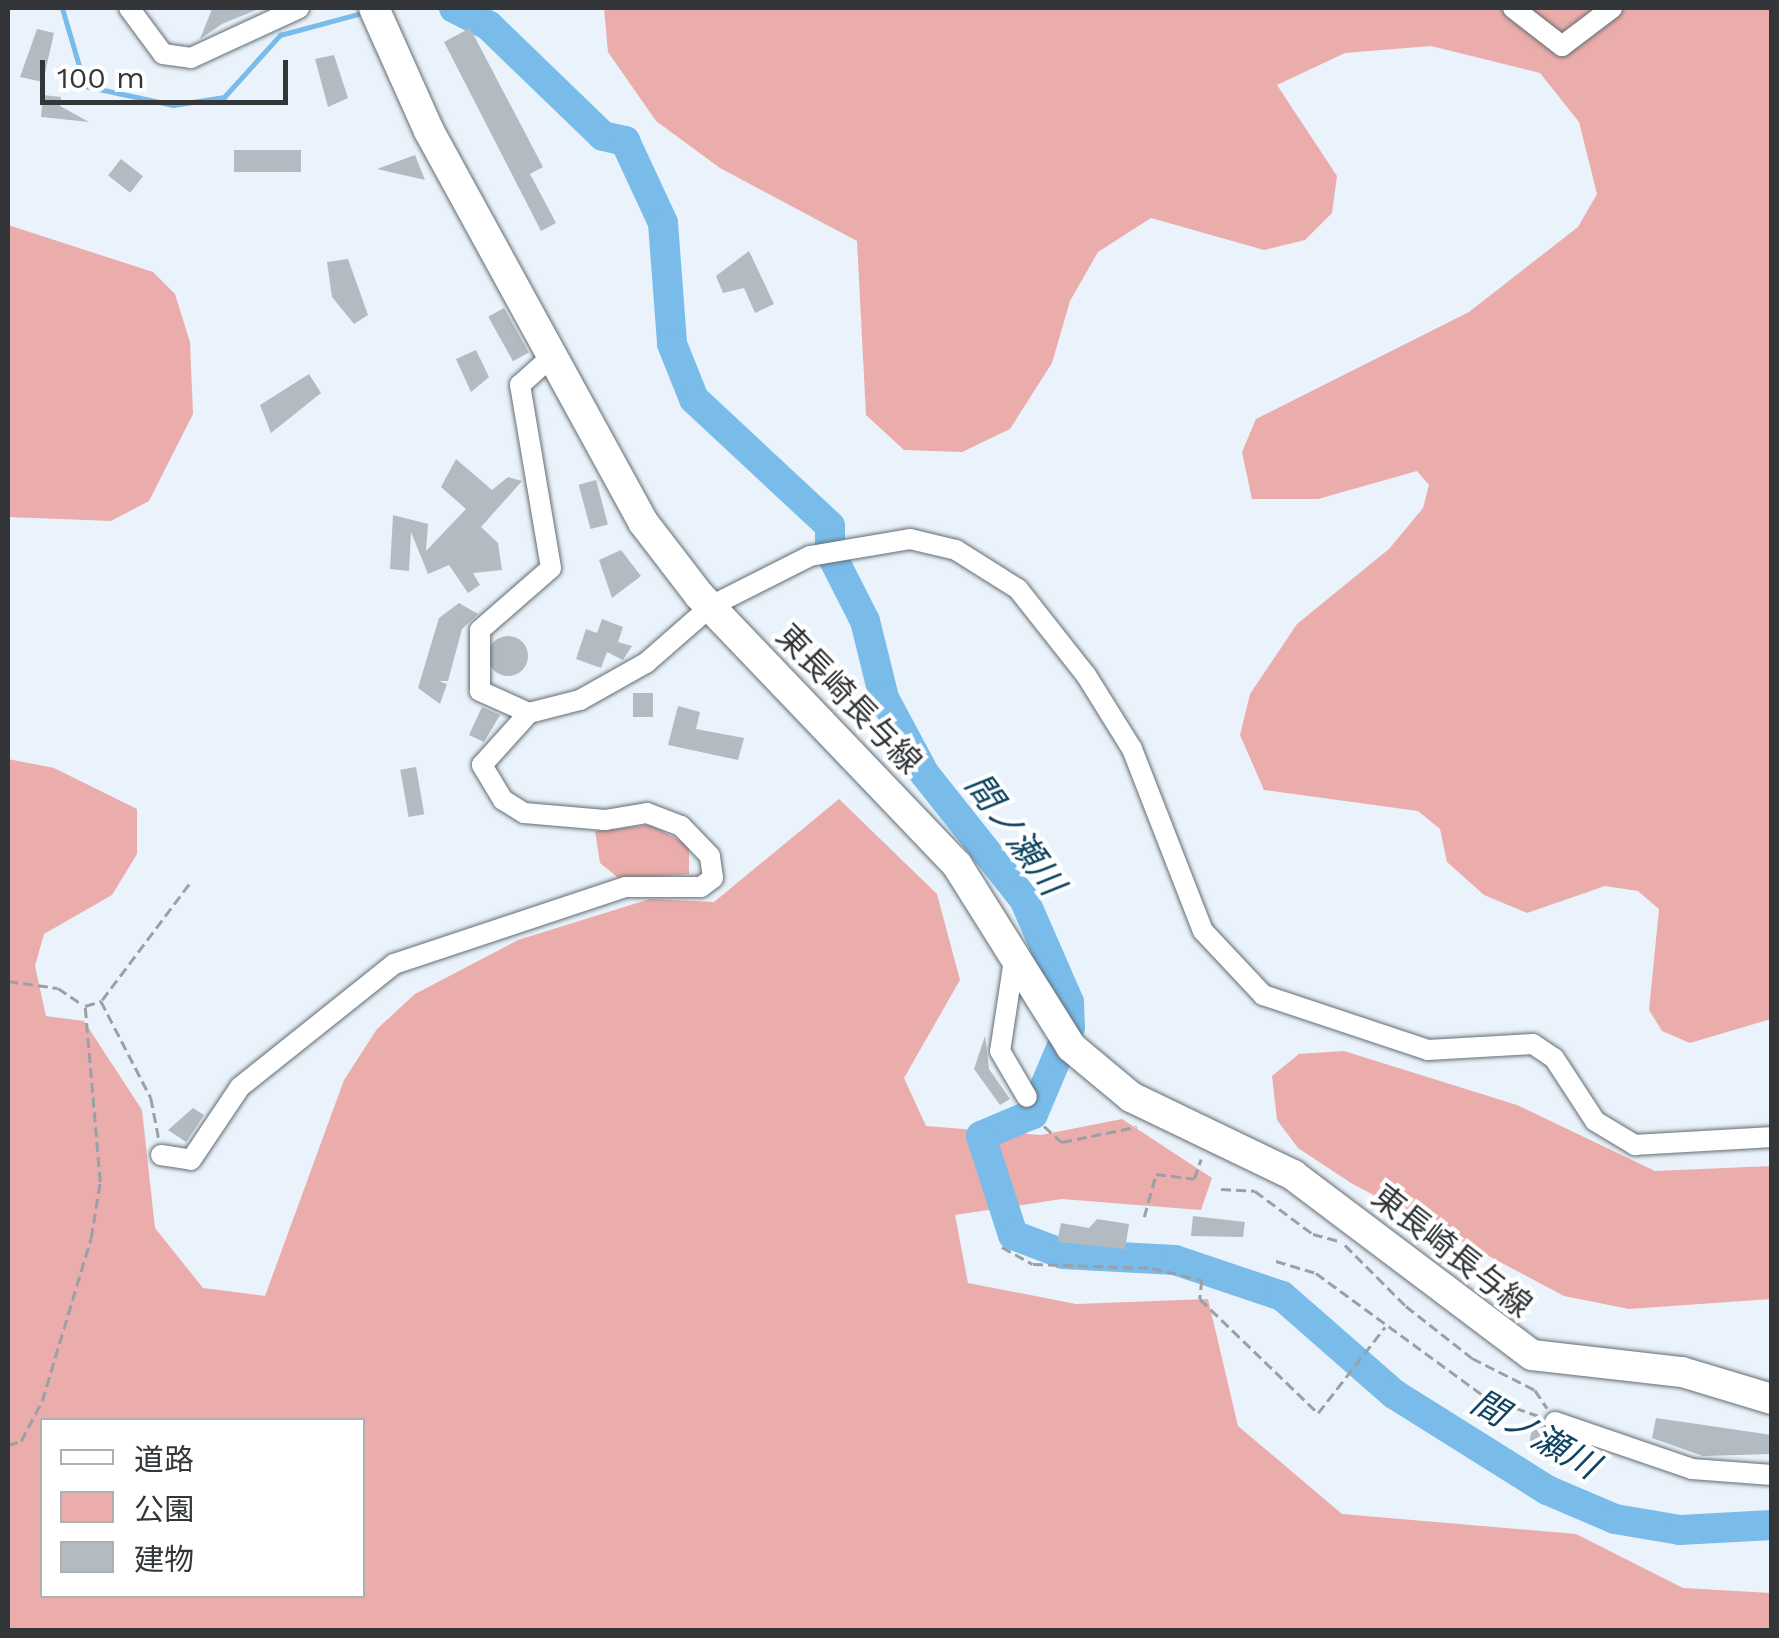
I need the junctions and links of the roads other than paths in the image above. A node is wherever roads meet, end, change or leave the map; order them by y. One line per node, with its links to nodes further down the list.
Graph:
1 (129, 8): 2 (street)
2 (299, 8)
3 (374, 8): 6 (main road, 東長崎長与線)
4 (1513, 8): 5 (street)
5 (1612, 8)
6 (551, 357): 7 (main road, 東長崎長与線); 8 (street)
7 (711, 606): 8 (street); 9 (main road, 東長崎長与線); 11 (street)
8 (529, 713): 12 (street)
9 (1014, 960): 10 (street); 13 (main road, 東長崎長与線)
10 (1027, 1097)
11 (1772, 1137)
12 (161, 1155)
13 (1772, 1399)
14 (1555, 1422): 15 (street)
15 (1772, 1476)

